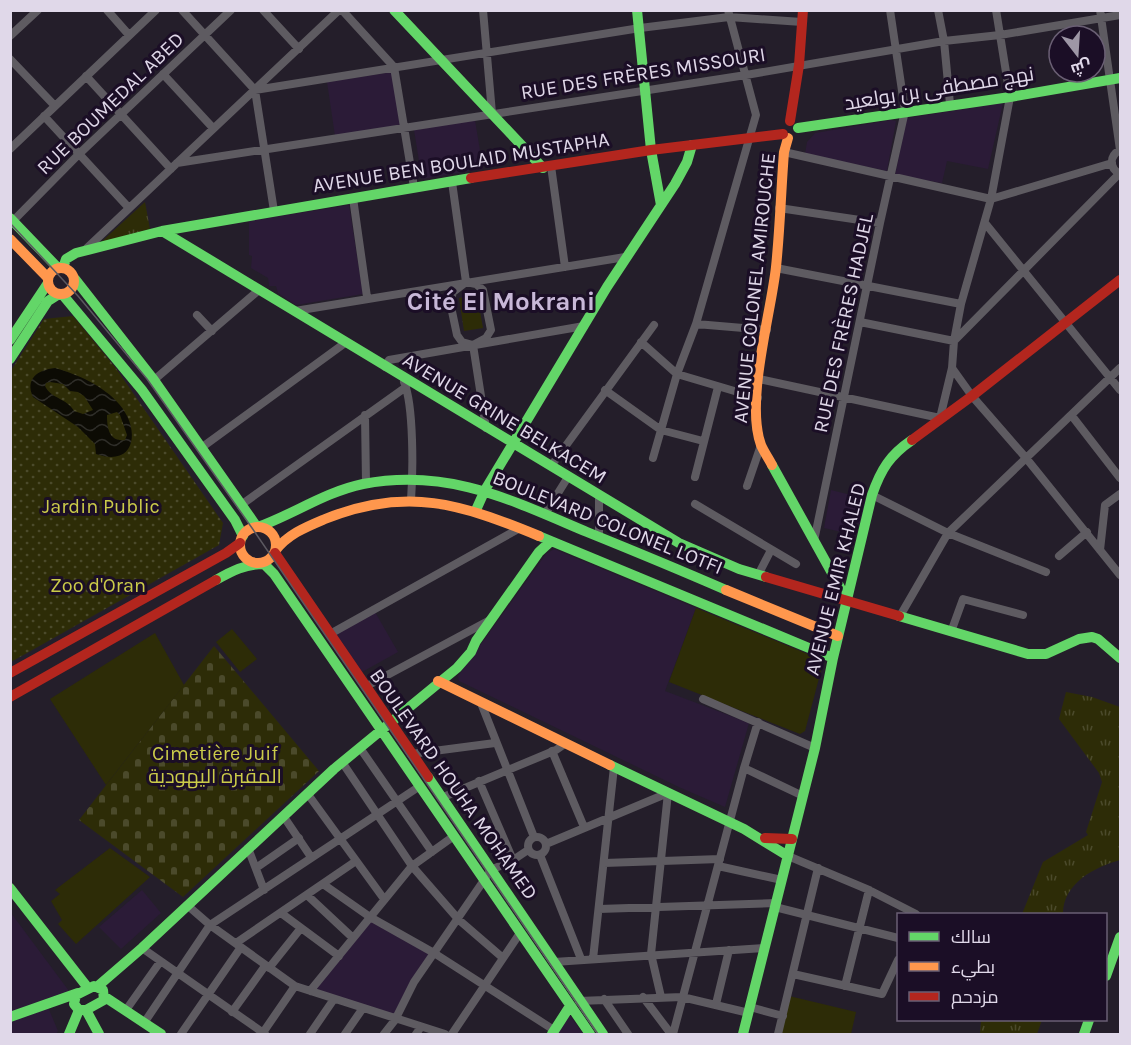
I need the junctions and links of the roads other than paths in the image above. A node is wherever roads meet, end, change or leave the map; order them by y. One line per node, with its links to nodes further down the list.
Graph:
1 (38, 10): 23 (street)
2 (107, 10): 20 (street)
3 (156, 10): 20 (street)
4 (182, 10): 21 (street)
5 (231, 10): 21 (street, RUE BOUMEDAL ABED)
6 (263, 10): 25 (street)
7 (341, 10): 25 (street); 31 (street)
8 (394, 10): 29 (main road)
9 (483, 10): 27 (street)
10 (638, 10): 19 (main road)
11 (803, 10): 18 (main road, AVENUE COLONEL AMIROUCHE)
12 (890, 10): 26 (street)
13 (938, 10): 24 (street)
14 (996, 10): 22 (street)
15 (728, 14): 18 (street); 19 (street); 33 (street)
16 (1101, 15): 17 (street, RUE DES FRÈRES MISSOURI); 22 (street, RUE DES FRÈRES MISSOURI); 35 (street)
17 (1120, 15)
18 (802, 22): 30 (main road, AVENUE COLONEL AMIROUCHE)
19 (639, 28): 27 (street); 37 (main road)
20 (129, 35): 34 (street)
21 (205, 35): 32 (street, RUE BOUMEDAL ABED); 36 (street)
22 (1000, 35): 24 (street, RUE DES FRÈRES MISSOURI); 38 (street)
23 (10, 36)
24 (944, 41): 26 (street, RUE DES FRÈRES MISSOURI); 39 (street)
25 (299, 49): 36 (street)
26 (896, 50): 30 (street, RUE DES FRÈRES MISSOURI); 41 (street)
27 (487, 51): 29 (street); 42 (street)
28 (10, 59): 40 (street)
29 (439, 59): 31 (street); 42 (main road)
30 (799, 65): 33 (street, RUE DES FRÈRES MISSOURI); 47 (main road, AVENUE COLONEL AMIROUCHE)
31 (394, 67): 36 (street); 45 (street)
32 (164, 74): 43 (street, RUE BOUMEDAL ABED); 46 (street)
33 (746, 75): 37 (street, RUE DES FRÈRES MISSOURI); 49 (street)
34 (86, 76): 40 (street); 43 (street)
35 (1115, 79): 38 (main road, نهج مصطفى بن بولعيد); 56 (street)
36 (255, 90): 46 (street); 52 (street)
37 (645, 90): 42 (street, RUE DES FRÈRES MISSOURI); 53 (main road)
38 (1010, 97): 39 (main road, نهج مصطفى بن بولعيد); 64 (street)
39 (950, 104): 41 (main road, نهج مصطفى بن بولعيد)
40 (55, 106): 44 (street)
41 (905, 111): 47 (main road, نهج مصطفى بن بولعيد); 60 (street, RUE DES FRÈRES HADJEL)
42 (492, 113): 45 (street, RUE DES FRÈRES MISSOURI); 58 (main road)
43 (122, 114): 55 (street, RUE BOUMEDAL ABED); 57 (street)
44 (44, 116): 51 (street); 55 (street)
45 (405, 127): 52 (street, RUE DES FRÈRES MISSOURI); 62 (street)
46 (213, 128): 57 (street)
47 (788, 130): 48 (main road, نهج مصطفى بن بولعيد); 54 (main road, AVENUE COLONEL AMIROUCHE)
48 (766, 135): 49 (main road, AVENUE BEN BOULAID MUSTAPHA)
49 (750, 138): 50 (main road, AVENUE BEN BOULAID MUSTAPHA); 93 (street)
50 (692, 145): 53 (main road, AVENUE BEN BOULAID MUSTAPHA); 65 (main road)
51 (10, 149)
52 (265, 150): 57 (street, RUE DES FRÈRES MISSOURI); 68 (street)
53 (651, 150): 58 (main road, AVENUE BEN BOULAID MUSTAPHA); 65 (main road)
54 (784, 152): 60 (street); 67 (main road, AVENUE COLONEL AMIROUCHE)
55 (79, 154): 66 (street); 69 (street, RUE BOUMEDAL ABED)
56 (1112, 163): 59 (street); 64 (street)
57 (174, 166): 66 (street)
58 (547, 167): 61 (main road, AVENUE BEN BOULAID MUSTAPHA); 76 (street)
59 (1120, 174): 79 (street)
60 (890, 177): 64 (street); 70 (street, RUE DES FRÈRES HADJEL)
61 (452, 182): 62 (main road, AVENUE BEN BOULAID MUSTAPHA); 83 (street)
62 (414, 187): 63 (main road, AVENUE BEN BOULAID MUSTAPHA)
63 (353, 198): 68 (main road, AVENUE BEN BOULAID MUSTAPHA); 87 (street)
64 (991, 199): 71 (street)
65 (661, 206): 75 (main road)
66 (129, 208): 74 (street)
67 (779, 208): 70 (street); 78 (main road, AVENUE COLONEL AMIROUCHE)
68 (274, 211): 72 (main road, AVENUE BEN BOULAID MUSTAPHA)
69 (12, 220): 77 (main road)
70 (880, 223): 84 (street, RUE DES FRÈRES HADJEL)
71 (985, 223): 79 (street); 88 (street)
72 (162, 231): 74 (main road, AVENUE BEN BOULAID MUSTAPHA); 85 (main road, AVENUE GRINE BELKACEM)
73 (10, 239): 81 (main road)
74 (84, 251): 77 (main road)
75 (625, 257): 76 (street); 95 (main road)
76 (565, 267): 83 (street)
77 (60, 268): 80 (main road); 81 (main road)
78 (776, 268): 84 (street); 96 (main road, AVENUE COLONEL AMIROUCHE)
79 (1024, 272): 92 (street); 99 (street)
80 (75, 279): 86 (main road); 111 (main road)
81 (48, 280): 86 (main road); 98 (main road)
82 (1120, 280): 92 (main road, AVENUE EMIR KHALED)
83 (466, 282): 87 (street); 102 (street); 102 (street)
84 (867, 285): 88 (street); 91 (street, RUE DES FRÈRES HADJEL)
85 (259, 290): 89 (main road, AVENUE GRINE BELKACEM); 97 (street)
86 (60, 294): 98 (main road); 153 (main road)
87 (367, 297): 89 (street)
88 (962, 304): 99 (street)
89 (295, 311): 101 (main road, AVENUE GRINE BELKACEM)
90 (198, 315): 97 (street)
91 (860, 322): 99 (street); 119 (street, RUE DES FRÈRES HADJEL)
92 (1065, 322): 109 (street); 118 (main road, AVENUE EMIR KHALED)
93 (696, 324): 96 (street); 107 (street)
94 (654, 325): 100 (street)
95 (584, 326): 102 (street); 127 (main road)
96 (767, 330): 110 (main road, AVENUE COLONEL AMIROUCHE)
97 (212, 331): 111 (street)
98 (14, 339): 103 (main road)
99 (954, 341): 106 (street)
100 (641, 342): 107 (street); 115 (street)
101 (345, 343): 104 (main road, AVENUE GRINE BELKACEM); 129 (street)
102 (473, 345): 104 (street); 124 (street)
103 (10, 359)
104 (385, 367): 108 (main road, AVENUE GRINE BELKACEM)
105 (1120, 368): 109 (street)
106 (952, 369): 118 (street); 123 (street)
107 (677, 374): 113 (street); 125 (street)
108 (399, 376): 112 (street); 114 (main road, AVENUE GRINE BELKACEM)
109 (1111, 378): 116 (street); 122 (street)
110 (759, 379): 119 (street); 120 (main road, AVENUE COLONEL AMIROUCHE)
111 (154, 380): 129 (main road)
112 (406, 387): 117 (street); 121 (street)
113 (718, 387): 120 (street); 126 (street)
114 (421, 389): 117 (street); 124 (main road, AVENUE GRINE BELKACEM)
115 (605, 390): 125 (street); 132 (street)
116 (1120, 390)
117 (407, 396): 136 (street)
118 (972, 396): 123 (main road, AVENUE EMIR KHALED); 131 (street)
119 (845, 397): 123 (street); 156 (street, RUE DES FRÈRES HADJEL)
120 (758, 398): 128 (main road, AVENUE COLONEL AMIROUCHE)
121 (365, 415): 137 (street); 145 (street)
122 (1072, 416): 131 (street); 135 (street)
123 (940, 418): 141 (main road, AVENUE EMIR KHALED)
124 (486, 428): 127 (main road, AVENUE GRINE BELKACEM)
125 (661, 430): 126 (street); 130 (street)
126 (703, 441): 134 (street)
127 (514, 445): 132 (main road, AVENUE GRINE BELKACEM); 139 (main road)
128 (760, 446): 138 (street); 156 (main road, AVENUE COLONEL AMIROUCHE)
129 (201, 448): 145 (main road)
130 (653, 458)
131 (1026, 458): 150 (street); 151 (street)
132 (551, 466): 133 (main road, AVENUE GRINE BELKACEM)
133 (568, 477): 142 (main road, AVENUE GRINE BELKACEM); 147 (street)
134 (695, 477)
135 (1120, 478)
136 (412, 479): 137 (main road, BOULEVARD COLONEL LOTFI); 139 (main road, BOULEVARD COLONEL LOTFI); 143 (street)
137 (366, 483): 148 (main road, BOULEVARD COLONEL LOTFI)
138 (747, 486)
139 (490, 492): 146 (main road); 147 (main road, BOULEVARD COLONEL LOTFI)
140 (1120, 494): 158 (street)
141 (872, 495): 151 (street); 168 (main road, AVENUE EMIR KHALED)
142 (599, 496): 152 (street); 166 (main road, AVENUE GRINE BELKACEM)
143 (411, 500): 146 (main road, BOULEVARD COLONEL LOTFI); 159 (main road, BOULEVARD COLONEL LOTFI)
144 (695, 504): 157 (street)
145 (241, 505): 148 (main road)
146 (476, 510): 149 (main road, BOULEVARD COLONEL LOTFI)
147 (545, 514): 152 (main road, BOULEVARD COLONEL LOTFI)
148 (258, 527): 153 (main road); 159 (main road)
149 (520, 528): 154 (main road, BOULEVARD COLONEL LOTFI); 174 (street)
150 (1087, 532): 158 (street); 161 (street)
151 (948, 533): 165 (street); 170 (street)
152 (600, 537): 155 (main road, BOULEVARD COLONEL LOTFI); 160 (main road)
153 (241, 539): 163 (main road); 172 (main road)
154 (546, 539): 160 (main road, BOULEVARD COLONEL LOTFI); 171 (main road)
155 (612, 542): 162 (main road); 175 (main road, BOULEVARD COLONEL LOTFI)
156 (814, 542): 168 (main road, AVENUE COLONEL AMIROUCHE)
157 (771, 550): 164 (street); 166 (street)
158 (1100, 550): 167 (street)
159 (275, 552): 163 (main road); 174 (main road, BOULEVARD HOUHA MOHAMED)
160 (590, 556): 162 (main road, BOULEVARD COLONEL LOTFI)
161 (1059, 556)
162 (603, 562): 179 (main road, BOULEVARD COLONEL LOTFI)
163 (260, 563): 177 (main road); 189 (main road, BOULEVARD HOUHA MOHAMED)
164 (796, 564)
165 (1046, 572)
166 (758, 575): 168 (main road, AVENUE GRINE BELKACEM)
167 (1120, 575)
168 (847, 600): 170 (main road, AVENUE GRINE BELKACEM); 175 (main road, AVENUE EMIR KHALED)
169 (1023, 615): 173 (street)
170 (900, 616): 173 (main road, AVENUE GRINE BELKACEM)
171 (492, 619): 182 (main road); 183 (street)
172 (88, 629): 176 (main road); 177 (main road)
173 (951, 632): 180 (main road, AVENUE GRINE BELKACEM)
174 (330, 634): 183 (main road, BOULEVARD HOUHA MOHAMED)
175 (838, 636): 179 (main road, AVENUE EMIR KHALED)
176 (69, 639): 178 (main road); 181 (main road)
177 (98, 648): 178 (main road)
178 (80, 658): 184 (main road)
179 (833, 658): 193 (main road, AVENUE EMIR KHALED)
180 (1120, 658)
181 (10, 673)
182 (439, 680): 186 (main road); 188 (main road)
183 (365, 687): 188 (main road, BOULEVARD HOUHA MOHAMED)
184 (10, 697)
185 (703, 699): 187 (street)
186 (481, 703): 190 (street); 191 (main road)
187 (758, 722): 193 (street); 198 (street)
188 (389, 723): 189 (main road); 195 (main road, BOULEVARD HOUHA MOHAMED)
189 (380, 731): 192 (main road); 201 (main road, BOULEVARD HOUHA MOHAMED)
190 (495, 742): 195 (street); 199 (street)
191 (566, 743): 194 (street); 197 (main road)
192 (360, 748): 196 (main road); 206 (street)
193 (815, 748): 204 (main road, AVENUE EMIR KHALED)
194 (552, 752): 199 (street); 211 (street)
195 (410, 754): 205 (main road, BOULEVARD HOUHA MOHAMED)
196 (342, 762): 203 (main road); 207 (street)
197 (615, 767): 202 (main road); 208 (street)
198 (744, 768): 204 (street); 210 (street)
199 (507, 770): 200 (street); 213 (street)
200 (478, 781): 205 (street); 225 (street)
201 (420, 786): 206 (street); 212 (main road, BOULEVARD HOUHA MOHAMED)
202 (668, 793): 208 (street); 210 (main road); 227 (street)
203 (308, 794): 209 (main road); 215 (street)
204 (803, 796): 217 (main road, AVENUE EMIR KHALED)
205 (441, 798): 233 (main road, BOULEVARD HOUHA MOHAMED)
206 (397, 800): 207 (street); 221 (street)
207 (378, 814): 215 (street); 230 (street)
208 (610, 816): 211 (street); 229 (street)
209 (284, 817): 214 (street); 219 (main road)
210 (729, 821): 216 (main road); 228 (street)
211 (584, 827): 218 (street)
212 (454, 836): 221 (street); 234 (main road, BOULEVARD HOUHA MOHAMED)
213 (534, 837): 218 (street); 220 (street)
214 (299, 838): 224 (street); 231 (street)
215 (340, 838): 224 (street); 226 (street)
216 (765, 838): 217 (main road); 223 (main road)
217 (792, 839): 223 (main road, AVENUE EMIR KHALED)
218 (546, 844): 222 (street)
219 (248, 848): 231 (street); 243 (main road)
220 (528, 850): 222 (street); 225 (street)
221 (432, 852): 230 (street)
222 (540, 855): 268 (street)
223 (788, 856): 232 (street); 235 (main road, AVENUE EMIR KHALED)
224 (311, 857): 238 (street)
225 (513, 860): 233 (street)
226 (356, 861): 236 (street); 241 (street)
227 (661, 862): 228 (street); 229 (street); 245 (street)
228 (719, 862): 235 (street); 242 (street)
229 (604, 863): 246 (street)
230 (411, 866): 241 (street); 251 (street)
231 (256, 868): 238 (street)
232 (818, 868): 239 (street); 249 (street)
233 (491, 870): 234 (street); 271 (main road, BOULEVARD HOUHA MOHAMED)
234 (485, 880): 251 (street); 255 (main road, BOULEVARD HOUHA MOHAMED)
235 (782, 880): 244 (main road, AVENUE EMIR KHALED)
236 (323, 884): 240 (street); 250 (street)
237 (10, 888): 280 (main road)
238 (264, 890): 252 (street)
239 (869, 890): 248 (street); 254 (street)
240 (307, 896): 247 (street); 256 (street)
241 (384, 899): 250 (street)
242 (707, 904): 244 (street); 245 (street); 264 (street)
243 (187, 905): 252 (street); 260 (main road)
244 (776, 905): 249 (street); 261 (main road, AVENUE EMIR KHALED)
245 (655, 908): 246 (street); 265 (street)
246 (599, 909): 269 (street)
247 (281, 913): 253 (street); 259 (street)
248 (911, 913)
249 (808, 916): 254 (street); 276 (street)
250 (370, 917): 256 (street); 263 (street)
251 (459, 920): 263 (street); 267 (street)
252 (210, 925): 259 (street); 275 (street)
253 (301, 928): 266 (street); 273 (street)
254 (859, 928): 257 (street); 278 (street)
255 (520, 933): 267 (street); 291 (main road, BOULEVARD HOUHA MOHAMED)
256 (353, 938): 266 (street)
257 (897, 938)
258 (1120, 938): 274 (main road)
259 (238, 945): 273 (street); 282 (street)
260 (142, 948): 270 (street); 280 (main road)
261 (765, 948): 262 (street); 295 (main road, AVENUE EMIR KHALED)
262 (729, 950): 264 (street); 290 (street)
263 (434, 953): 279 (street); 299 (street)
264 (695, 953): 265 (street); 286 (street)
265 (651, 954): 269 (street); 285 (street)
266 (339, 956): 281 (street)
267 (503, 958): 279 (street)
268 (581, 959): 269 (street); 271 (street)
269 (593, 959)
270 (160, 962): 275 (street); 294 (street)
271 (554, 962): 289 (main road, BOULEVARD HOUHA MOHAMED)
272 (897, 962): 278 (street)
273 (267, 967): 277 (street); 296 (street)
274 (1107, 973)
275 (178, 974): 282 (street); 300 (street)
276 (793, 974): 278 (street); 297 (street)
277 (295, 986): 281 (street); 305 (street)
278 (845, 986)
279 (484, 987): 302 (street); 313 (street)
280 (88, 989): 283 (main road); 293 (main road); 298 (main road)
281 (310, 991): 287 (street)
282 (207, 995): 296 (street); 307 (street)
283 (105, 997): 293 (main road); 294 (main road)
284 (643, 997): 285 (street); 288 (street); 317 (street)
285 (662, 997): 286 (street)
286 (682, 998): 290 (street); 317 (street)
287 (334, 999): 292 (street); 308 (street)
288 (604, 999): 289 (street); 316 (street)
289 (580, 1000): 291 (street); 315 (main road, BOULEVARD HOUHA MOHAMED)
290 (716, 1004): 295 (street)
291 (570, 1006): 302 (main road); 314 (main road, BOULEVARD HOUHA MOHAMED)
292 (363, 1008): 299 (street); 309 (street)
293 (82, 1010): 303 (main road); 304 (main road)
294 (126, 1010): 300 (main road)
295 (749, 1010): 297 (street); 318 (main road, AVENUE EMIR KHALED)
296 (232, 1012): 305 (street)
297 (783, 1016): 319 (street)
298 (10, 1017)
299 (395, 1020): 301 (street); 310 (street)
300 (144, 1023): 306 (main road)
301 (421, 1027): 311 (street); 312 (street)
302 (553, 1032)
303 (68, 1033)
304 (100, 1033)
305 (263, 1034)
306 (160, 1035)
307 (181, 1035)
308 (310, 1035)
309 (345, 1035)
310 (384, 1035)
311 (416, 1035)
312 (446, 1035)
313 (452, 1035)
314 (590, 1035)
315 (603, 1035)
316 (628, 1035)
317 (672, 1035)
318 (743, 1035)
319 (778, 1035)

